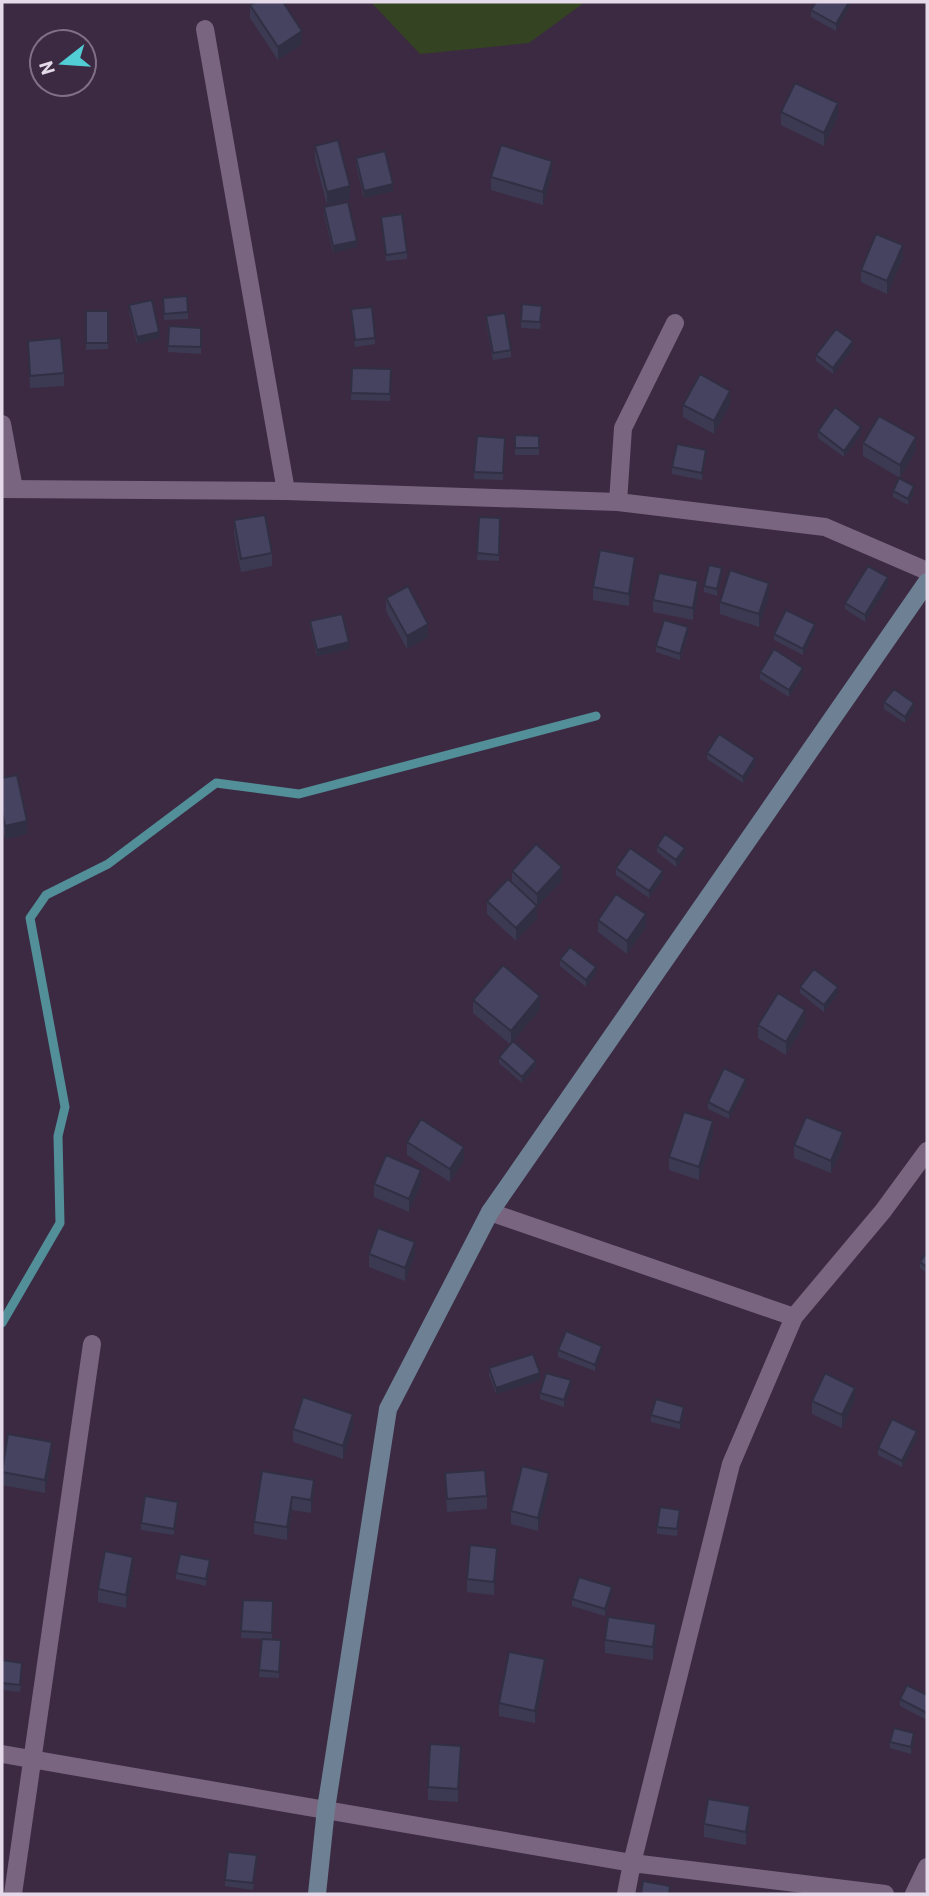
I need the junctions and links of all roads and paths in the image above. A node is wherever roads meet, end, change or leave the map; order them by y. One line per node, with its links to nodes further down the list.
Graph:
1 (205, 29): 5 (street)
2 (675, 323): 6 (street)
3 (2, 424): 4 (street)
4 (8, 489): 5 (street)
5 (286, 491): 6 (street)
6 (618, 502): 7 (street)
7 (927, 570)
8 (927, 582): 10 (street)
9 (927, 1151): 11 (street)
10 (491, 1212): 11 (street); 15 (street)
11 (794, 1317): 16 (street)
12 (92, 1343): 14 (street)
13 (2, 1754): 14 (street)
14 (33, 1759): 15 (street); 18 (street)
15 (326, 1809): 16 (street); 19 (street)
16 (632, 1863): 20 (street); 21 (street)
17 (927, 1867): 22 (street)
18 (13, 1894)
19 (317, 1894)
20 (626, 1894)
21 (886, 1894)
22 (914, 1894)

